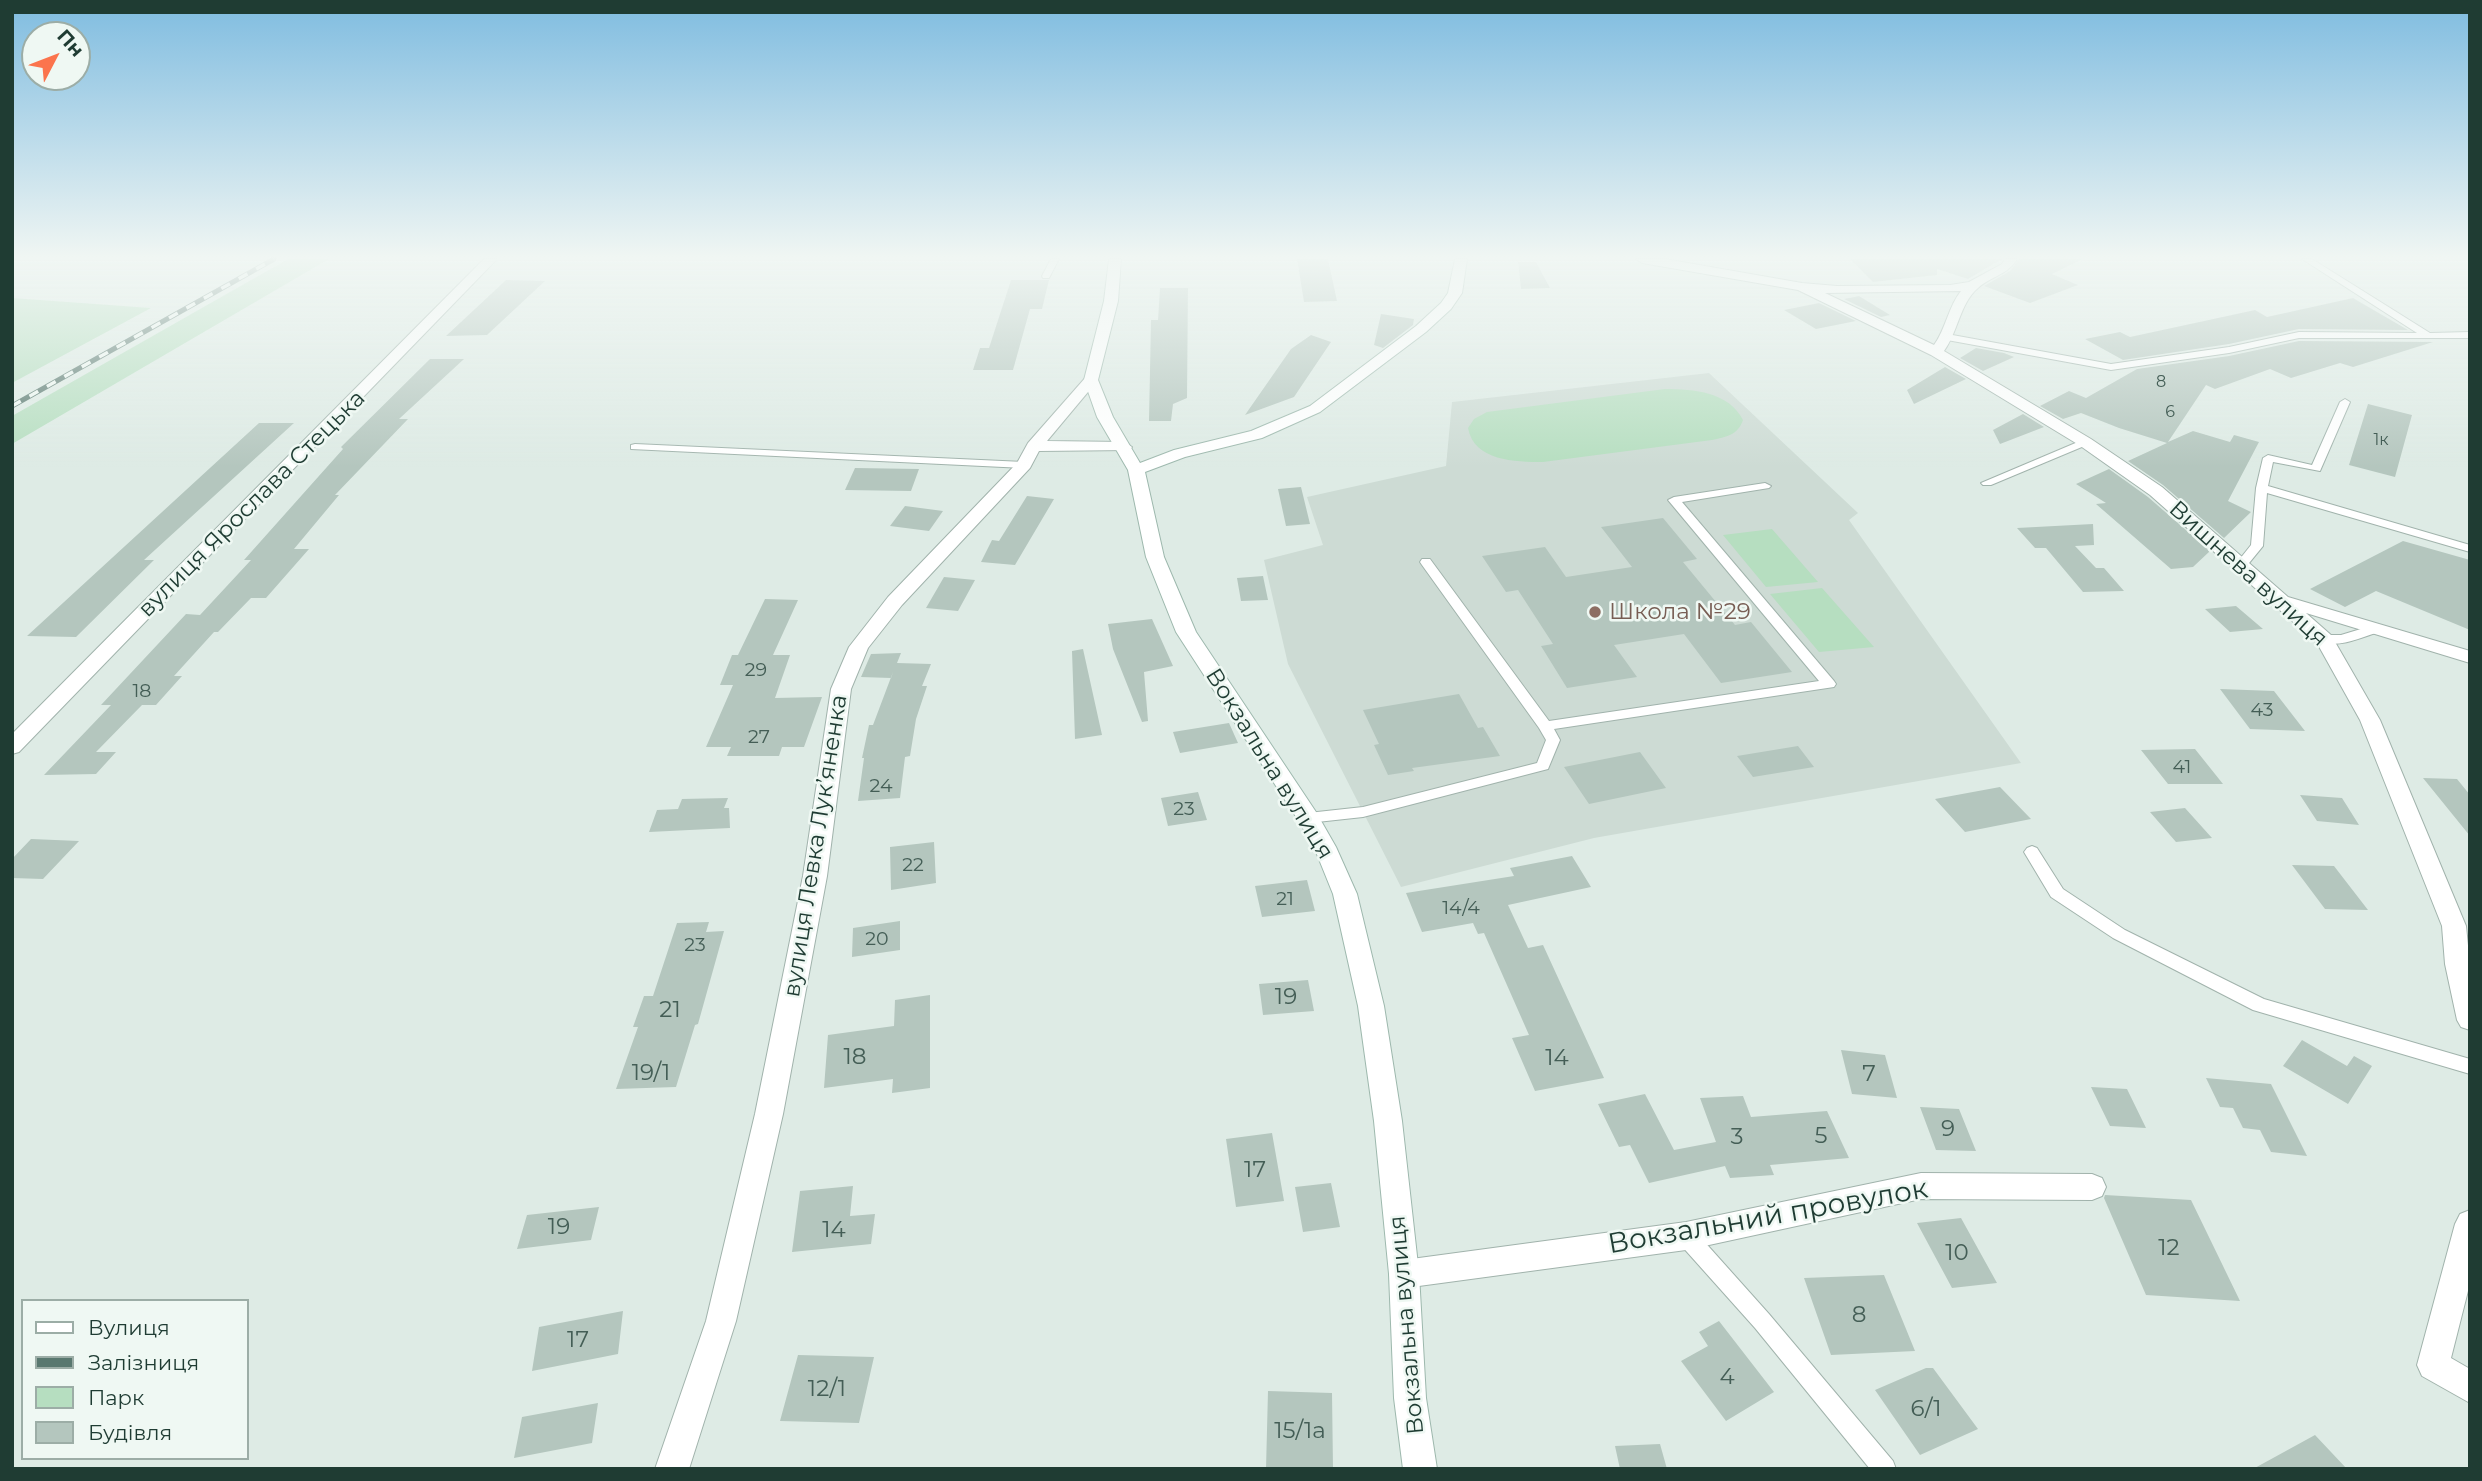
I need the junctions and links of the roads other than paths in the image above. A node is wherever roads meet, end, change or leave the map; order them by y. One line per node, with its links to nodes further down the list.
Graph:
1 (423, 328): 28 (street, вулиця Ярослава Стецька)
2 (1104, 328): 10 (street, вулиця Левка Лукʼяненка)
3 (1422, 328): 16 (street)
4 (1902, 328): 9 (street, Вишнева вулиця)
5 (1948, 328): 9 (street)
6 (2416, 328): 8 (lane)
7 (2470, 335): 8 (lane)
8 (2428, 336): 9 (lane)
9 (1941, 344): 12 (street, Вишнева вулиця)
10 (1091, 380): 14 (street, Вокзальна вулиця); 15 (street, вулиця Левка Лукʼяненка)
11 (2345, 402): 19 (lane)
12 (2085, 442): 17 (lane); 22 (street, Вишнева вулиця)
13 (635, 447): 15 (lane)
14 (1124, 447): 15 (street); 16 (street, Вокзальна вулиця)
15 (1029, 456): 39 (street, вулиця Левка Лукʼяненка)
16 (1136, 470): 29 (street, Вокзальна вулиця)
17 (1987, 483)
18 (1765, 486): 27 (lane)
19 (2262, 488): 20 (lane); 22 (lane)
20 (2470, 549)
21 (1426, 562): 27 (lane)
22 (2241, 565): 23 (street, Вишнева вулиця)
23 (2284, 601): 24 (street); 25 (street, Вишнева вулиця)
24 (2374, 629): 25 (lane); 26 (street)
25 (2325, 639): 31 (street, Вишнева вулиця)
26 (2470, 657)
27 (1545, 726): 29 (lane)
28 (12, 747)
29 (1308, 818): 37 (street, Вокзальна вулиця)
30 (2032, 852): 33 (lane)
31 (2462, 926): 32 (street, Вишнева вулиця)
32 (2470, 1020)
33 (2470, 1067)
34 (2092, 1187): 36 (street, Вокзальний провулок)
35 (2470, 1224): 38 (street)
36 (1686, 1236): 37 (street, Вокзальний провулок); 41 (lane)
37 (1404, 1274): 40 (street, Вокзальна вулиця)
38 (2470, 1387)
39 (672, 1469)
40 (1420, 1469)
41 (1885, 1469)

